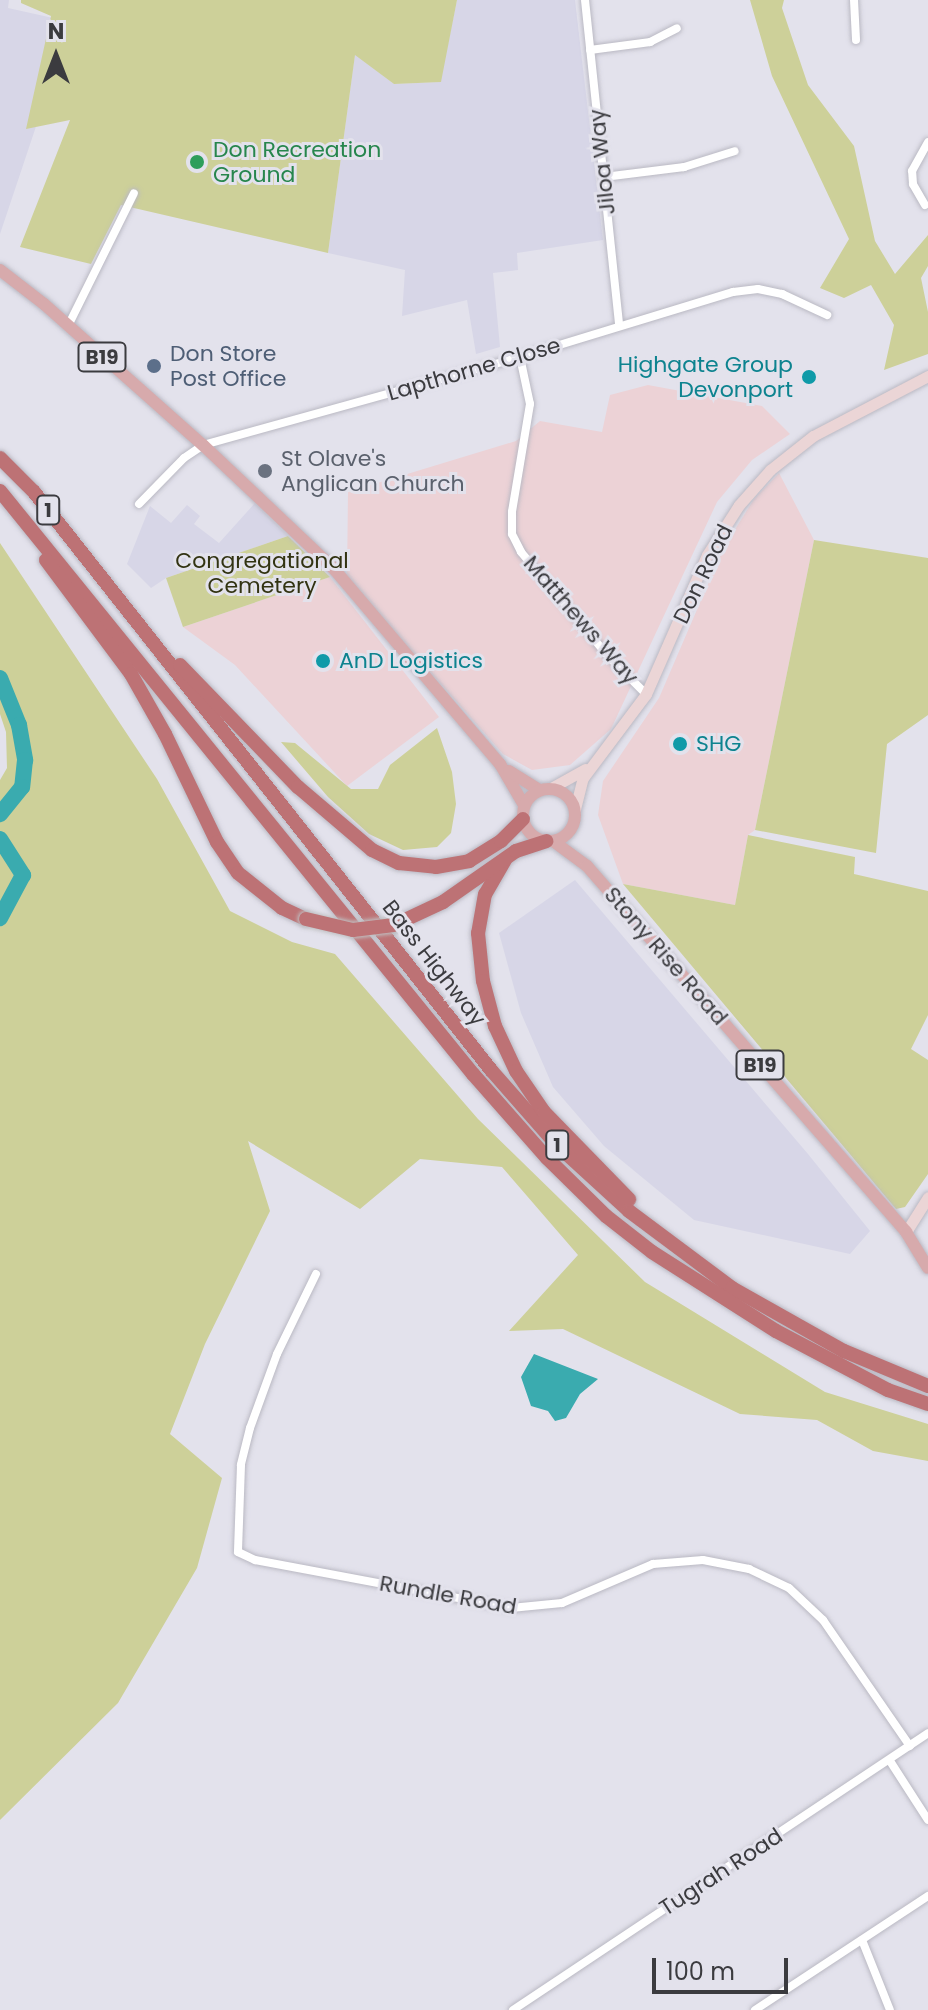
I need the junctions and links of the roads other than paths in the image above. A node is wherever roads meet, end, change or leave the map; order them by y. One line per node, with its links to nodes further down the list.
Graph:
1 (585, 0): 5 (street, Jiloa Way)
2 (854, 0): 4 (street)
3 (677, 28): 5 (street)
4 (856, 40)
5 (590, 50): 8 (street, Jiloa Way)
6 (928, 142): 10 (street)
7 (735, 151): 8 (street)
8 (604, 177): 13 (street, Jiloa Way)
9 (134, 193): 14 (street)
10 (925, 205)
11 (0, 270): 14 (main road, B19)
12 (827, 315): 13 (street, Lapthorne Close)
13 (619, 324): 15 (street, Lapthorne Close)
14 (68, 326): 17 (main road, B19)
15 (520, 357): 17 (street, Lapthorne Close); 22 (street, Matthews Way)
16 (928, 376): 22 (main road, Don Road)
17 (203, 445): 20 (street, Lapthorne Close); 24 (main road, B19)
18 (0, 458): 21 (highway, Bass Highway / 1)
19 (0, 491): 30 (highway, bridge); 38 (highway, Bass Highway / 1)
20 (139, 504)
21 (92, 567): 27 (highway); 34 (highway, Bass Highway / 1)
22 (646, 694): 23 (main road, Don Road)
23 (597, 758): 25 (main road, Don Road); 26 (main road, Don Road)
24 (500, 764): 25 (main road, B19); 27 (main road, B19)
25 (545, 789): 26 (main road, B19); 27 (main road)
26 (575, 809): 28 (main road, B19)
27 (523, 812): 29 (main road, B19)
28 (573, 827): 29 (main road); 31 (main road, Stony Rise Road / B19)
29 (550, 841): 30 (highway); 31 (main road, Stony Rise Road / B19)
30 (505, 860): 34 (highway)
31 (587, 866): 33 (main road, Stony Rise Road / B19)
32 (928, 1197): 33 (main road)
33 (906, 1232): 35 (main road, Stony Rise Road / B19)
34 (687, 1257): 37 (highway, Bass Highway / 1)
35 (928, 1268)
36 (316, 1274): 40 (street, Rundle Road)
37 (928, 1386)
38 (928, 1404)
39 (928, 1733): 40 (street, Tugrah Road)
40 (910, 1746): 41 (street, Tugrah Road)
41 (890, 1761): 42 (street); 45 (street, Tugrah Road)
42 (928, 1820)
43 (928, 1896): 44 (street)
44 (862, 1940): 46 (street); 47 (street)
45 (513, 2010)
46 (755, 2010)
47 (890, 2010)

